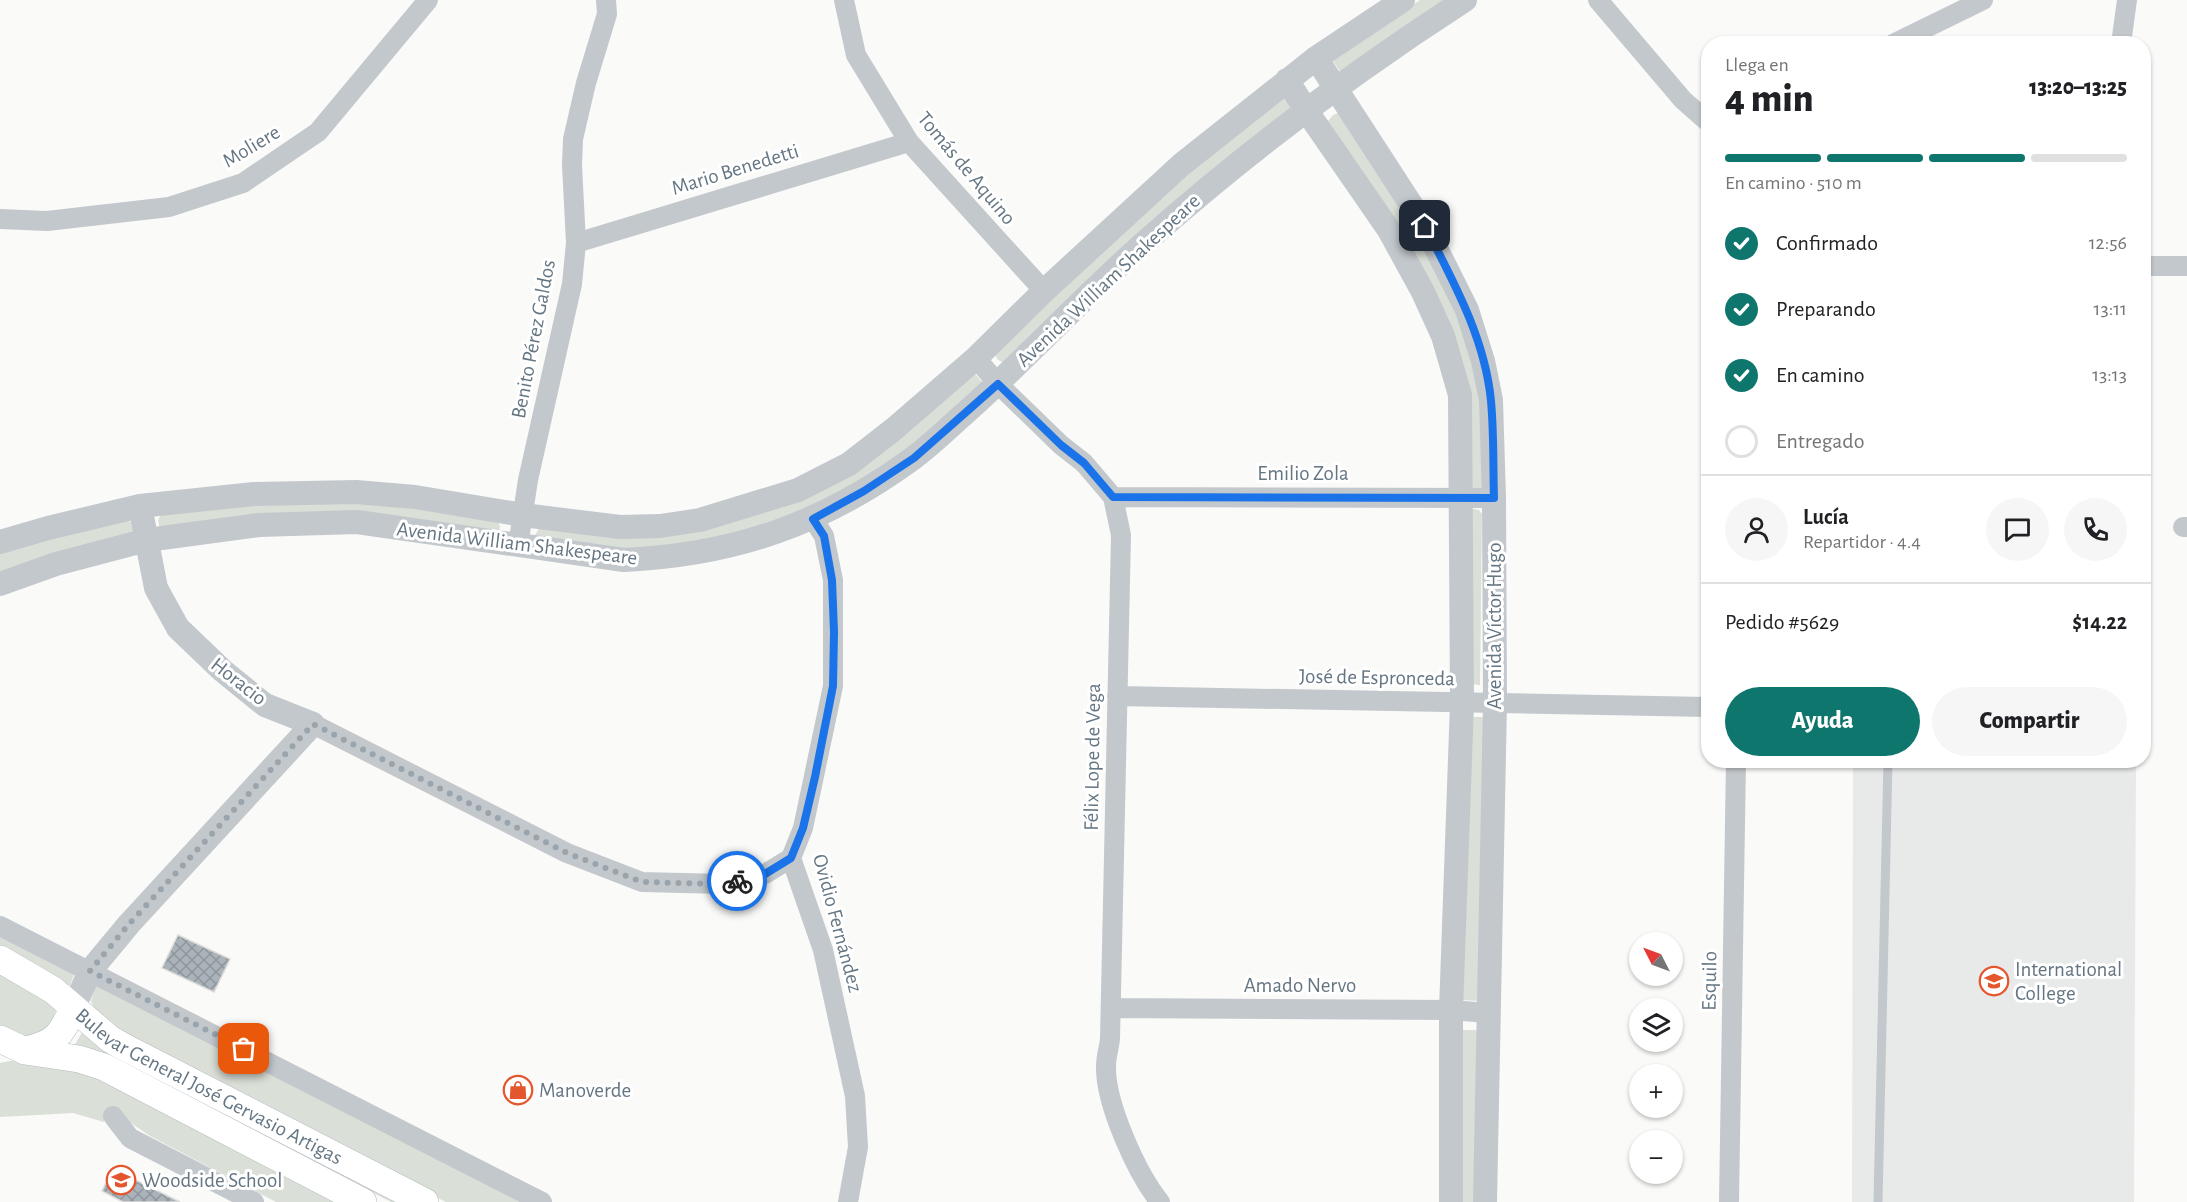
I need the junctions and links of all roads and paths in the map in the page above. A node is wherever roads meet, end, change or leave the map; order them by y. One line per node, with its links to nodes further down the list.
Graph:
1 (428, 0): 17 (street, Moliere)
2 (606, 0): 18 (street, Benito Pérez Galdos)
3 (844, 0): 16 (street, Tomás de Aquino)
4 (1403, 0): 11 (street, Avenida William Shakespeare)
5 (1465, 0): 13 (street, Avenida William Shakespeare)
6 (1598, 0): 15 (street)
7 (1983, 0): 9 (street)
8 (2127, 0): 10 (street)
9 (1909, 36)
10 (2122, 36)
11 (1316, 58): 12 (street, Avenida William Shakespeare); 13 (street, Avenida Víctor Hugo)
12 (1287, 80): 14 (street, Avenida Víctor Hugo); 21 (street, Avenida William Shakespeare)
13 (1335, 89): 14 (street, Avenida William Shakespeare); 26 (street, Avenida Víctor Hugo)
14 (1306, 110): 23 (street, Avenida William Shakespeare); 25 (street, Avenida Víctor Hugo)
15 (1701, 116)
16 (909, 142): 18 (street, Mario Benedetti); 21 (street, Tomás de Aquino)
17 (0, 219)
18 (576, 243): 28 (street, Benito Pérez Galdos)
19 (2151, 266): 20 (street)
20 (2187, 266)
21 (1044, 291): 22 (street, Avenida William Shakespeare)
22 (976, 358): 23 (street, Félix Lope de Vega); 28 (street, Avenida William Shakespeare)
23 (998, 384): 24 (street, Félix Lope de Vega); 29 (street, Avenida William Shakespeare)
24 (1113, 497): 25 (street, Emilio Zola); 34 (street, Félix Lope de Vega)
25 (1462, 497): 26 (street, Emilio Zola); 35 (street, Avenida Víctor Hugo)
26 (1494, 498): 36 (street, Avenida Víctor Hugo)
27 (140, 506): 28 (street, Avenida William Shakespeare); 30 (street, Horacio); 31 (street, Avenida William Shakespeare)
28 (523, 515): 32 (street, Benito Pérez Galdos)
29 (813, 519): 32 (street, Avenida William Shakespeare); 41 (street, Ovidio Fernández)
30 (147, 540): 32 (street, Avenida William Shakespeare); 33 (street, Avenida William Shakespeare); 38 (street, Horacio)
31 (0, 543)
32 (518, 546)
33 (0, 584)
34 (1117, 696): 35 (street, José de Espronceda); 45 (street, Félix Lope de Vega)
35 (1462, 703): 36 (street, José de Espronceda); 47 (street, Avenida Víctor Hugo)
36 (1495, 703): 37 (street, José de Espronceda); 48 (street, Avenida Víctor Hugo)
37 (1701, 707)
38 (313, 724): 41 (street, Horacio); 44 (street)
39 (1736, 768): 60 (street, Esquilo)
40 (1888, 768): 61 (lane)
41 (791, 858): 56 (street, Ovidio Fernández)
42 (0, 926): 44 (street, Bulevar General José Gervasio Artigas)
43 (0, 958): 46 (main road, Bulevar General José Gervasio Artigas)
44 (90, 971): 46 (street); 55 (street, Bulevar General José Gervasio Artigas)
45 (1111, 1008): 47 (street, Amado Nervo); 57 (street, Félix Lope de Vega)
46 (74, 1009): 50 (main road); 54 (main road, Bulevar General José Gervasio Artigas)
47 (1451, 1010): 48 (street, Amado Nervo); 58 (street, Avenida Víctor Hugo)
48 (1488, 1013): 59 (street, Avenida Víctor Hugo)
49 (0, 1039): 50 (main road, Bulevar General José Gervasio Artigas)
50 (13, 1053): 53 (main road, Bulevar General José Gervasio Artigas)
51 (113, 1116): 52 (street)
52 (254, 1202)
53 (363, 1202)
54 (425, 1202)
55 (542, 1202)
56 (848, 1202)
57 (1160, 1202)
58 (1451, 1202)
59 (1485, 1202)
60 (1729, 1202)
61 (1878, 1202)

